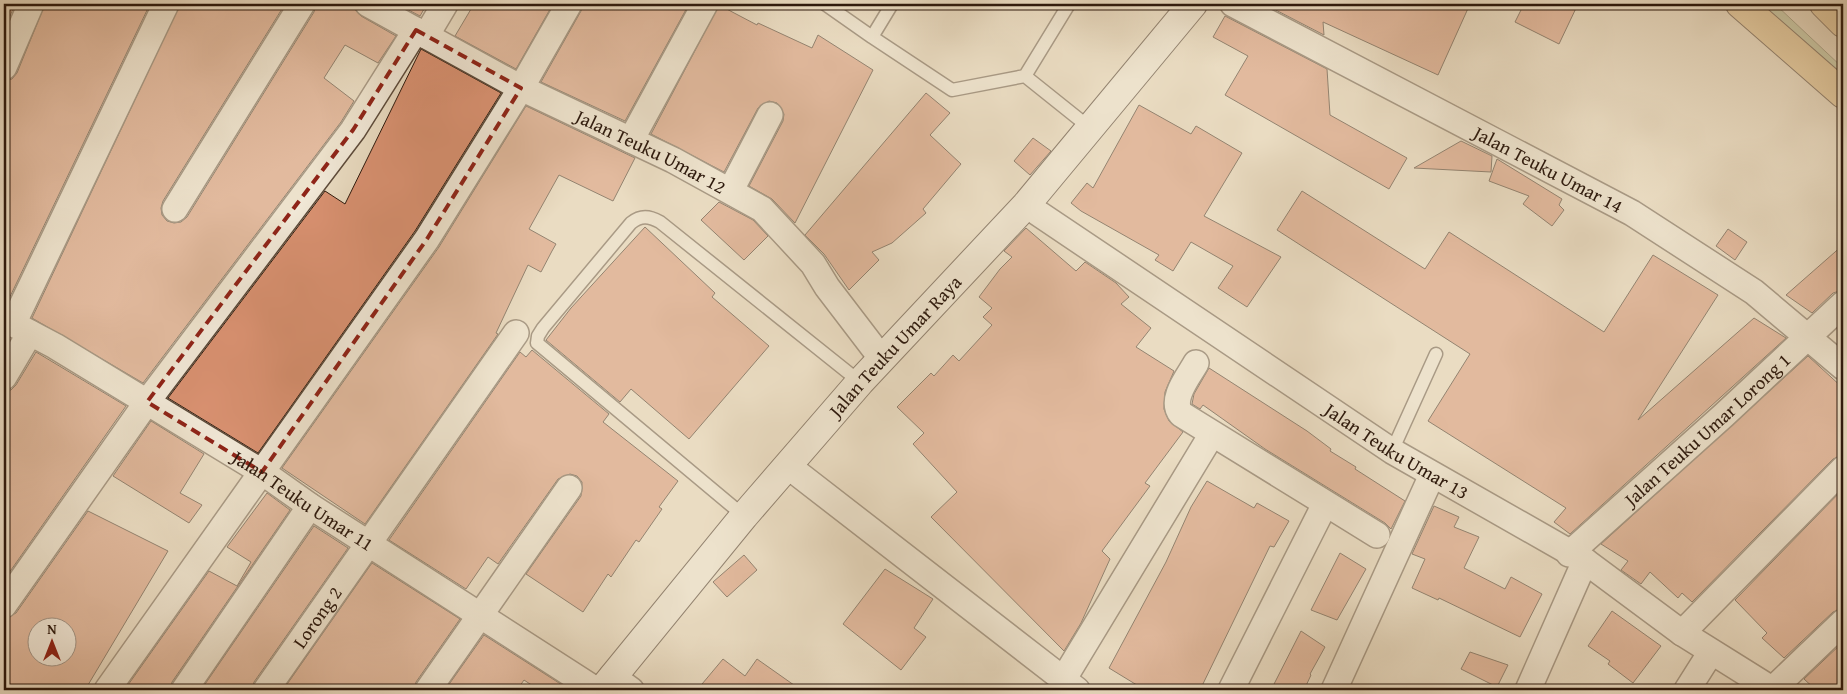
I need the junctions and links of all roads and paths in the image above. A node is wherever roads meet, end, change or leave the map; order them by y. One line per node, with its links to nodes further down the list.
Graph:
1 (31, 4): 18 (street)
2 (166, 4): 29 (street)
3 (302, 4): 27 (street)
4 (368, 4): 16 (street, Jalan Teuku Umar 12)
5 (445, 4): 16 (street)
6 (569, 4): 20 (street)
7 (705, 4): 24 (street)
8 (825, 4): 17 (lane)
9 (892, 4): 17 (lane)
10 (1069, 4): 19 (lane)
11 (1233, 4): 31 (street, Jalan Teuku Umar 14)
12 (1740, 4): 21 (highway)
13 (1824, 4): 15 (highway)
14 (1190, 5): 23 (main road, Jalan Teuku Umar Raya)
15 (1843, 23)
16 (421, 33): 20 (street, Jalan Teuku Umar 12); 38 (street)
17 (872, 37): 19 (lane)
18 (4, 67)
19 (1025, 76): 23 (lane)
20 (521, 88): 24 (street, Jalan Teuku Umar 12); 43 (street)
21 (1843, 94)
22 (770, 115): 25 (street)
23 (1090, 128): 26 (main road, Jalan Teuku Umar Raya)
24 (631, 140): 25 (street, Jalan Teuku Umar 12)
25 (731, 190): 33 (street, Jalan Teuku Umar 12)
26 (1026, 205): 33 (main road, Jalan Teuku Umar Raya); 40 (street, Jalan Teuku Umar 13)
27 (175, 209)
28 (1843, 304): 31 (street, Jalan Teuku Umar Lorong 1)
29 (16, 326): 36 (street); 38 (street, Jalan Teuku Umar 11)
30 (516, 332): 50 (street, Lorong 2)
31 (1810, 336): 35 (street, Jalan Teuku Umar 14); 51 (street, Jalan Teuku Umar Lorong 1)
32 (1436, 354): 40 (lane)
33 (882, 358): 37 (main road, Jalan Teuku Umar Raya)
34 (1196, 362): 39 (street)
35 (1843, 367)
36 (4, 377)
37 (860, 382): 41 (main road, Jalan Teuku Umar Raya); 48 (lane)
38 (147, 402): 43 (street, Jalan Teuku Umar 11); 52 (street)
39 (1212, 434): 46 (street); 57 (street)
40 (1392, 451): 44 (street, Jalan Teuku Umar 13)
41 (788, 466): 48 (main road, Jalan Teuku Umar Raya); 57 (street)
42 (1843, 469): 55 (street)
43 (262, 472): 47 (street, Jalan Teuku Umar 11); 59 (street)
44 (1432, 475): 51 (street, Jalan Teuku Umar 13); 64 (street)
45 (569, 488): 53 (street)
46 (1325, 504): 49 (street); 63 (street)
47 (310, 506): 50 (street, Jalan Teuku Umar 11); 60 (street)
48 (744, 516): 58 (main road, Jalan Teuku Umar Raya)
49 (1377, 535)
50 (369, 545): 53 (street, Jalan Teuku Umar 11); 61 (street, Lorong 2)
51 (1577, 558): 55 (street, Jalan Teuku Umar 13); 65 (street)
52 (4, 606)
53 (480, 616): 58 (street, Jalan Teuku Umar 11); 62 (street)
54 (1843, 622): 67 (street)
55 (1682, 633): 56 (street, Jalan Teuku Umar 13)
56 (1711, 652): 66 (street); 67 (street, Jalan Teuku Umar 13)
57 (1070, 685)
58 (610, 687)
59 (107, 690)
60 (184, 690)
61 (266, 690)
62 (428, 690)
63 (1231, 690)
64 (1334, 690)
65 (1528, 690)
66 (1688, 690)
67 (1772, 690)

